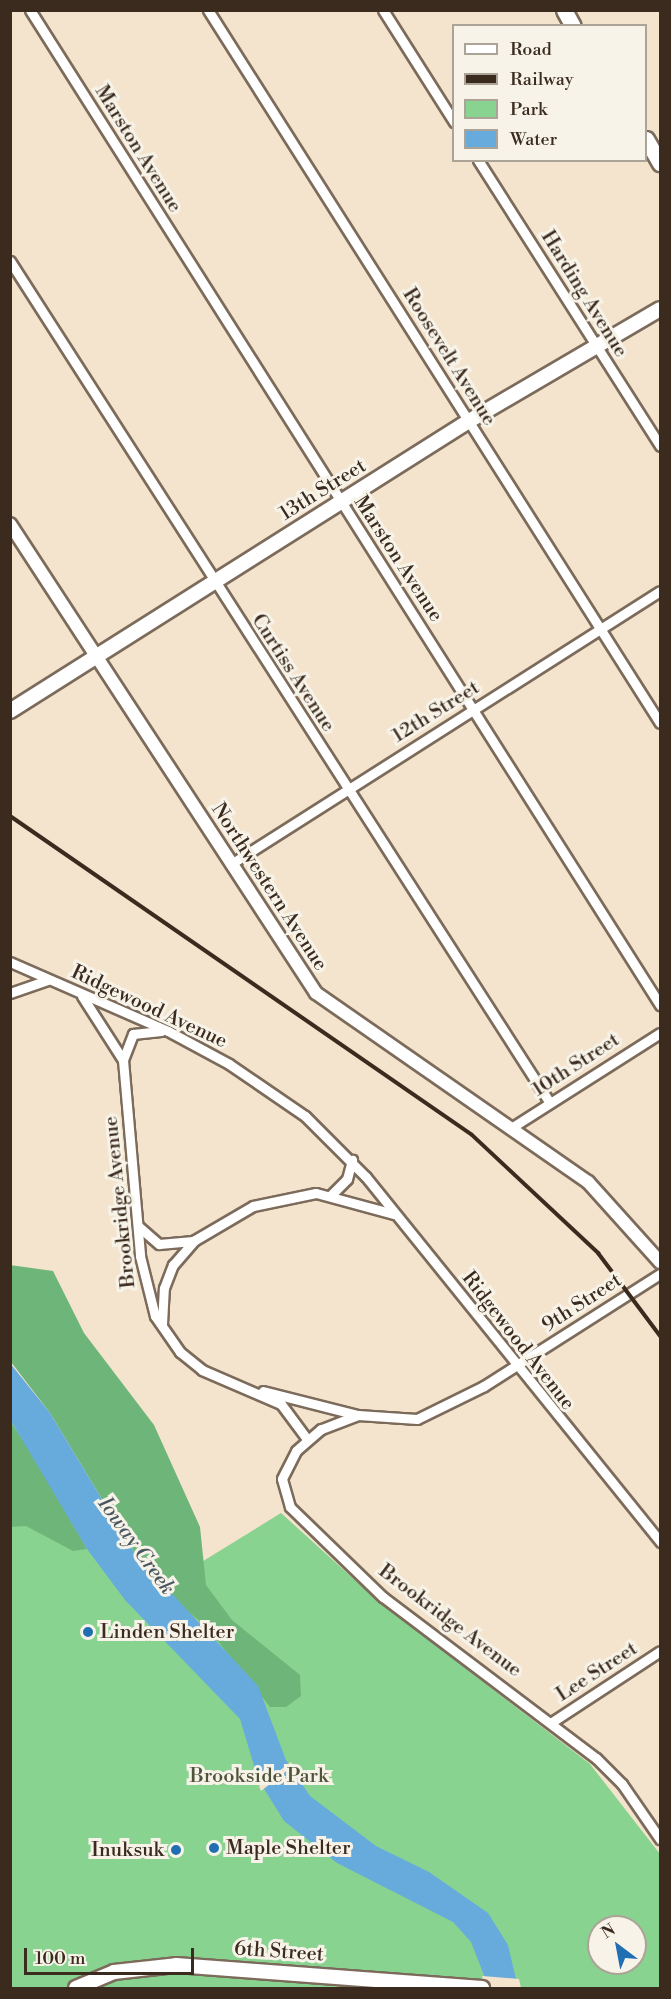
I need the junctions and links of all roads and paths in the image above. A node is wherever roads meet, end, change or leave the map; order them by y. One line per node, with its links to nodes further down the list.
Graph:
1 (30, 10): 15 (street, Marston Avenue)
2 (208, 10): 13 (street, Roosevelt Avenue)
3 (383, 10): 6 (street)
4 (564, 10): 5 (main road)
5 (572, 24)
6 (452, 120)
7 (647, 142): 9 (main road)
8 (479, 162): 12 (street, Harding Avenue)
9 (660, 163)
10 (10, 261): 17 (street, Curtiss Avenue)
11 (660, 309): 12 (main road, 13th Street)
12 (597, 348): 13 (main road, 13th Street); 14 (street, Harding Avenue)
13 (469, 421): 15 (main road, 13th Street); 19 (street, Roosevelt Avenue)
14 (660, 446)
15 (340, 503): 17 (main road, 13th Street); 21 (street, Marston Avenue)
16 (10, 524): 20 (street, Northwestern Avenue)
17 (213, 583): 20 (main road, 13th Street); 24 (street, Curtiss Avenue)
18 (660, 591): 19 (street, 12th Street)
19 (601, 629): 21 (street, 12th Street); 23 (street, Roosevelt Avenue)
20 (94, 658): 22 (main road, 13th Street); 25 (street, Northwestern Avenue)
21 (474, 710): 24 (street, 12th Street); 30 (street, Marston Avenue)
22 (10, 711)
23 (660, 723)
24 (348, 790): 25 (street, 12th Street); 34 (street, Curtiss Avenue)
25 (231, 864): 35 (street, Northwestern Avenue)
26 (10, 962): 27 (street, Ridgewood Avenue)
27 (49, 980): 28 (street); 29 (street, Ridgewood Avenue)
28 (10, 993)
29 (82, 996): 31 (street, Ridgewood Avenue); 33 (street, Brookridge Avenue)
30 (660, 1005)
31 (168, 1031): 33 (street); 36 (street, Ridgewood Avenue)
32 (660, 1032): 34 (street, 10th Street)
33 (123, 1060): 39 (street, Brookridge Avenue)
34 (550, 1103): 35 (street, 10th Street)
35 (511, 1128): 41 (street, Northwestern Avenue)
36 (352, 1160): 37 (street); 38 (street, Ridgewood Avenue)
37 (330, 1196): 38 (street); 40 (street)
38 (395, 1215): 44 (street, Ridgewood Avenue)
39 (138, 1226): 40 (street); 43 (street, Brookridge Avenue)
40 (195, 1240): 43 (street)
41 (660, 1262)
42 (660, 1275): 44 (street, 9th Street)
43 (163, 1329): 45 (street, Brookridge Avenue)
44 (516, 1367): 46 (street, 9th Street); 48 (street, Ridgewood Avenue)
45 (255, 1390): 46 (street, 9th Street); 47 (street, Brookridge Avenue)
46 (358, 1414): 47 (street)
47 (307, 1439): 50 (street, Brookridge Avenue)
48 (660, 1542)
49 (660, 1651): 50 (street, Lee Street)
50 (552, 1722): 51 (street, Brookridge Avenue)
51 (660, 1839)
52 (76, 1989): 53 (main road, 6th Street)
53 (482, 1989)

